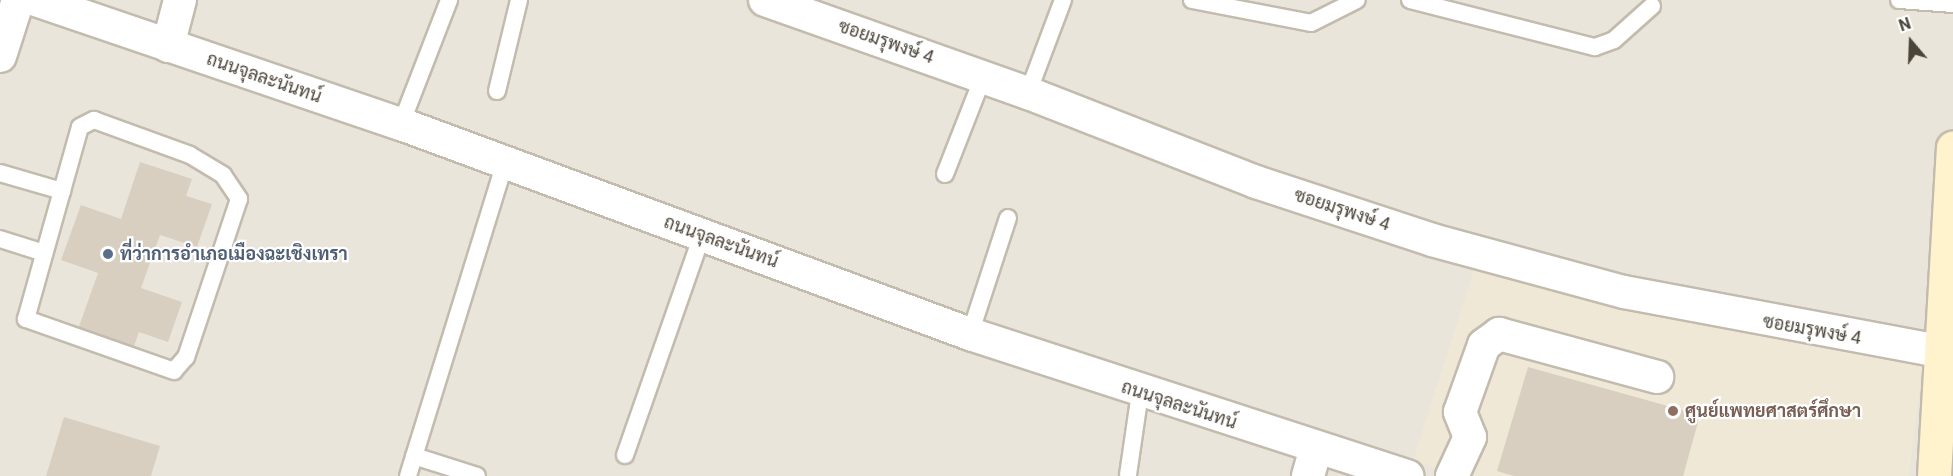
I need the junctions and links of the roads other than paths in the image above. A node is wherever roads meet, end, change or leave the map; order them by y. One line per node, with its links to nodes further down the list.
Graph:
1 (18, 0): 15 (street)
2 (36, 0): 14 (street, ถนนจุลละนันทน์)
3 (180, 0): 14 (street)
4 (449, 0): 19 (lane)
5 (519, 0): 17 (lane)
6 (765, 0): 16 (street, ซอยมรุพงษ์ 4)
7 (1063, 0): 18 (lane)
8 (1192, 0): 9 (lane)
9 (1357, 0)
10 (1410, 0): 13 (lane)
11 (1899, 0): 12 (lane)
12 (1953, 4)
13 (1652, 6)
14 (168, 46): 19 (street, ถนนจุลละนันทน์)
15 (0, 56)
16 (983, 77): 18 (street, ซอยมรุพงษ์ 4); 23 (lane)
17 (497, 91)
18 (1028, 93): 30 (street, ซอยมรุพงษ์ 4)
19 (401, 124): 21 (street, ถนนจุลละนันทน์)
20 (1953, 148): 30 (main road)
21 (505, 162): 26 (street, ถนนจุลละนันทน์); 34 (lane)
22 (0, 173): 24 (lane)
23 (945, 174)
24 (62, 191): 28 (lane); 28 (lane)
25 (1008, 218): 29 (lane)
26 (702, 235): 29 (street, ถนนจุลละนันทน์); 33 (lane)
27 (0, 239): 28 (lane)
28 (44, 253)
29 (970, 334): 32 (street, ถนนจุลละนันทน์)
30 (1938, 351): 41 (main road)
31 (1658, 377): 40 (street)
32 (1140, 393): 35 (street, ถนนจุลละนันทน์); 36 (lane)
33 (625, 455)
34 (414, 456): 37 (lane); 38 (lane)
35 (1312, 462): 39 (street, ถนนจุลละนันทน์)
36 (1128, 475)
37 (408, 476)
38 (477, 476)
39 (1408, 476)
40 (1452, 476)
41 (1934, 476)

